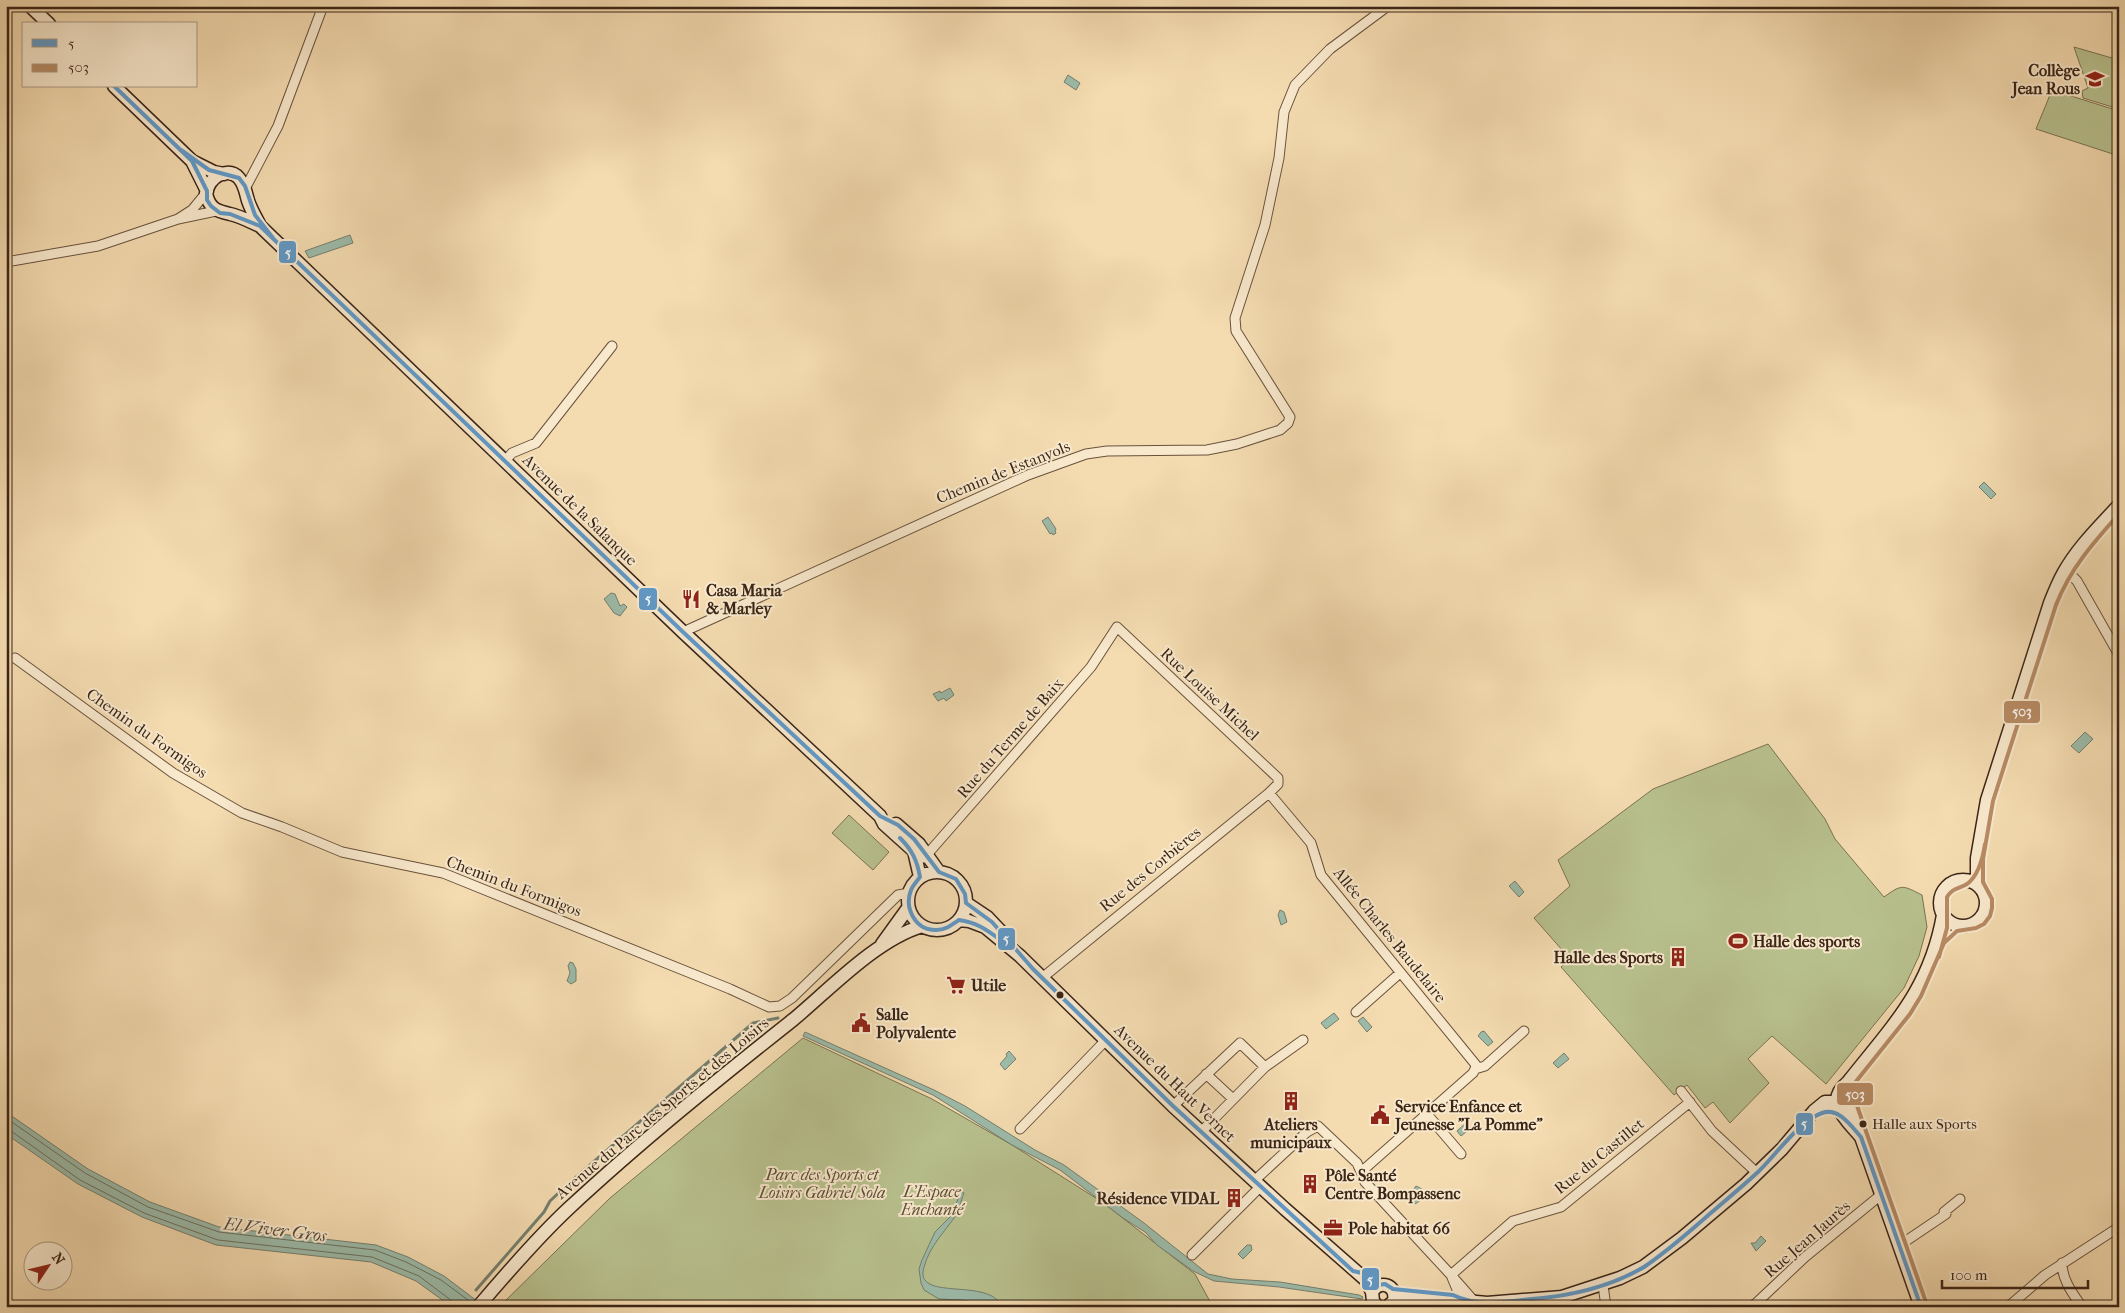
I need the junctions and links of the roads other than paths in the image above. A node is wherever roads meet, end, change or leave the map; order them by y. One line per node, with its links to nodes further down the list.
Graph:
1 (30, 6): 4 (main road)
2 (323, 6): 7 (street)
3 (1388, 6): 21 (street, Chemin de Estanyols)
4 (47, 22)
5 (116, 88): 6 (main road)
6 (192, 161): 8 (main road); 9 (main road)
7 (259, 161): 8 (street); 10 (street)
8 (228, 174): 9 (main road); 10 (main road)
9 (207, 192): 11 (main road); 13 (street)
10 (246, 192): 12 (main road); 14 (main road)
11 (216, 211): 12 (main road); 13 (street)
12 (230, 214): 14 (main road)
13 (178, 219): 15 (street)
14 (260, 226): 17 (main road, Avenue de la Salanque)
15 (6, 262)
16 (612, 346): 17 (street)
17 (505, 461): 21 (main road, Avenue de la Salanque)
18 (2119, 505): 19 (main road)
19 (2066, 570): 22 (street); 28 (main road)
20 (1117, 627): 24 (street, Rue Louise Michel); 27 (street, Rue du Terme de Baix)
21 (683, 632): 26 (main road, Avenue de la Salanque)
22 (2119, 656)
23 (15, 658): 34 (street, Chemin du Formigos)
24 (1278, 784): 25 (street, Rue des Corbières)
25 (1269, 793): 44 (street, Allée Charles Baudelaire); 45 (street, Rue des Corbières)
26 (880, 816): 27 (main road); 29 (main road)
27 (928, 854): 29 (street, Rue du Terme de Baix); 30 (main road)
28 (1977, 858): 32 (main road); 33 (main road)
29 (918, 863): 31 (main road)
30 (939, 872): 31 (main road); 35 (main road)
31 (920, 877): 34 (main road)
32 (1963, 879): 33 (main road); 37 (main road)
33 (1977, 884): 39 (main road)
34 (909, 893): 36 (main road)
35 (966, 903): 38 (main road); 43 (main road, Avenue du Haut Vernet)
36 (908, 908): 40 (main road); 42 (main road, Avenue du Parc des Sports et des Loisirs)
37 (1942, 915): 39 (main road); 41 (main road)
38 (959, 920): 40 (main road); 43 (main road, Avenue du Haut Vernet)
39 (1955, 925): 41 (main road)
40 (922, 926): 42 (main road, Avenue du Parc des Sports et des Loisirs)
41 (1939, 939): 57 (main road)
42 (879, 947): 77 (main road, Avenue du Parc des Sports et des Loisirs)
43 (1020, 956): 45 (main road, Avenue du Haut Vernet)
44 (1400, 973): 46 (street); 51 (street, Allée Charles Baudelaire)
45 (1042, 978): 48 (main road, Avenue du Haut Vernet)
46 (1356, 1012)
47 (1524, 1031): 51 (street)
48 (1106, 1039): 56 (main road, Avenue du Haut Vernet); 60 (street)
49 (1303, 1040): 50 (street)
50 (1265, 1067): 52 (street); 54 (street)
51 (1476, 1069): 58 (street)
52 (1206, 1074): 54 (street); 56 (street)
53 (1681, 1091): 55 (street)
54 (1234, 1099): 61 (street)
55 (1690, 1102): 64 (street); 72 (street, Rue du Castillet)
56 (1173, 1106): 61 (main road, Avenue du Haut Vernet)
57 (1842, 1107): 59 (main road); 59 (main road, Avenue du Haut Vernet); 66 (main road)
58 (1426, 1113): 62 (street); 63 (street)
59 (1806, 1122): 64 (main road, Avenue du Haut Vernet)
60 (1020, 1129)
61 (1201, 1132): 65 (main road, Avenue du Haut Vernet)
62 (1462, 1154)
63 (1361, 1172): 65 (street); 72 (street)
64 (1758, 1173): 73 (main road, Avenue du Haut Vernet)
65 (1257, 1184): 70 (street); 75 (main road, Avenue du Haut Vernet)
66 (1882, 1194): 69 (main road); 79 (street, Rue Jean Jaurès)
67 (1960, 1198): 69 (street)
68 (2119, 1227): 71 (street)
69 (1900, 1245): 80 (main road)
70 (1192, 1255)
71 (2062, 1263): 81 (street); 82 (street)
72 (1451, 1275): 76 (street)
73 (1603, 1285): 76 (main road, Avenue du Haut Vernet); 78 (street)
74 (1391, 1298): 75 (main road, Avenue du Haut Vernet); 76 (main road, Avenue du Haut Vernet)
75 (1375, 1301)
76 (1468, 1301)
77 (478, 1307)
78 (1606, 1307)
79 (1752, 1307)
80 (1922, 1307)
81 (2008, 1307)
82 (2082, 1307)

